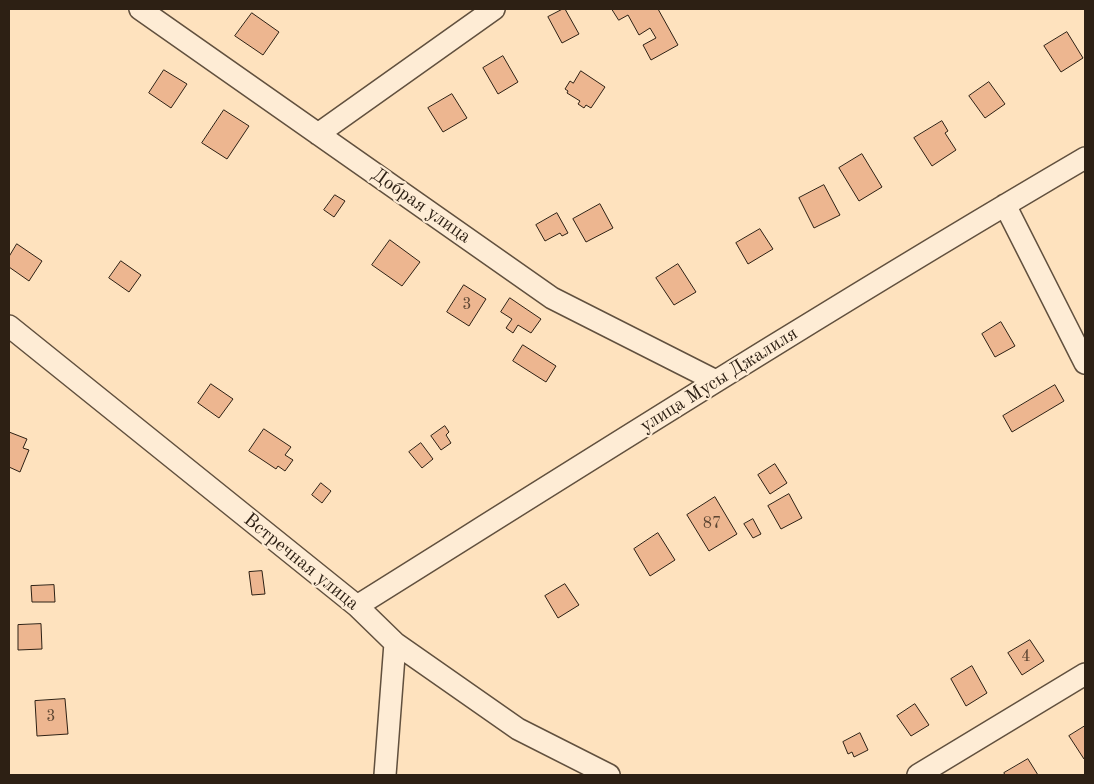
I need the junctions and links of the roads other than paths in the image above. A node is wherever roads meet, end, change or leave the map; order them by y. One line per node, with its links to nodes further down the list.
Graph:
1 (140, 9): 3 (street, Добрая улица)
2 (494, 9): 3 (street)
3 (318, 134): 8 (street, Добрая улица)
4 (1085, 158): 5 (street, улица Мусы Джалиля)
5 (1005, 205): 7 (street); 8 (street, улица Мусы Джалиля)
6 (9, 326): 9 (street, Встречная улица)
7 (1085, 363)
8 (716, 381): 9 (street, улица Мусы Джалиля)
9 (357, 606): 10 (street, Встречная улица)
10 (395, 643): 12 (street); 13 (street, Встречная улица)
11 (1085, 674): 14 (street)
12 (385, 775)
13 (609, 775)
14 (918, 775)

